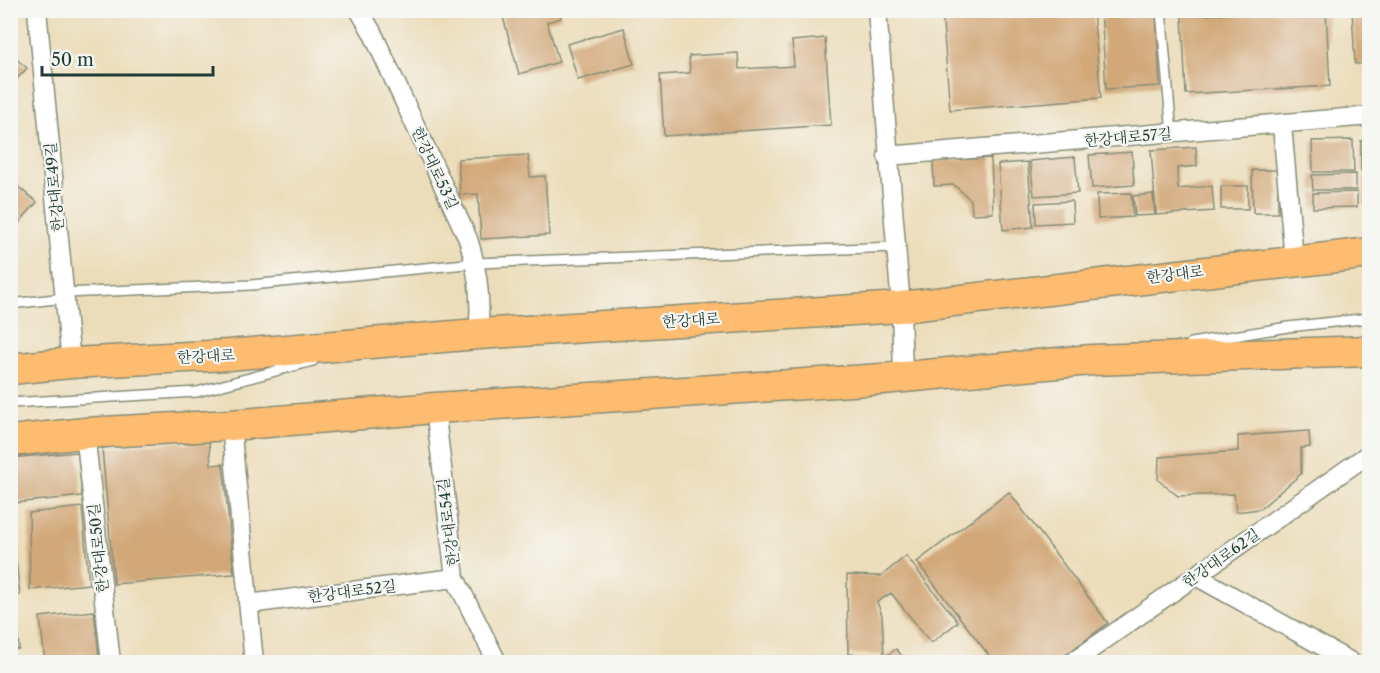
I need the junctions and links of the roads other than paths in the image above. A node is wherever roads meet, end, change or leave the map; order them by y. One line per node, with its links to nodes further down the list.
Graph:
1 (37, 10): 13 (street, 한강대로49길)
2 (359, 10): 12 (street, 한강대로53길)
3 (877, 10): 8 (street)
4 (1161, 10): 7 (lane)
5 (1370, 116): 6 (street, 한강대로57길)
6 (1282, 125): 7 (street, 한강대로57길); 11 (street)
7 (1172, 134): 8 (street, 한강대로57길)
8 (887, 156): 9 (street)
9 (895, 247): 12 (lane); 15 (street)
10 (1370, 253): 11 (main road, 한강대로)
11 (1294, 260): 15 (main road, 한강대로)
12 (476, 263): 13 (lane); 17 (street, 한강대로53길)
13 (64, 296): 14 (lane); 23 (street, 한강대로49길)
14 (10, 304)
15 (901, 307): 17 (main road, 한강대로); 25 (street)
16 (1370, 318): 19 (lane)
17 (478, 334): 18 (main road, 한강대로)
18 (382, 343): 23 (main road, 한강대로); 26 (lane)
19 (1184, 344)
20 (1160, 348): 22 (lane)
21 (1370, 351): 22 (main road)
22 (1091, 360): 25 (main road)
23 (71, 363): 24 (main road, 한강대로)
24 (10, 369)
25 (903, 378): 27 (main road)
26 (10, 403)
27 (435, 408): 28 (main road); 33 (street, 한강대로54길)
28 (231, 425): 29 (main road); 34 (street)
29 (81, 433): 30 (main road); 35 (street, 한강대로50길)
30 (16, 436)
31 (1370, 453): 32 (street, 한강대로62길)
32 (1196, 576): 38 (street, 한강대로62길); 39 (street)
33 (455, 578): 34 (street, 한강대로52길); 37 (street, 한강대로54길)
34 (248, 604): 36 (street)
35 (111, 663)
36 (254, 663)
37 (497, 663)
38 (1073, 663)
39 (1351, 663)

